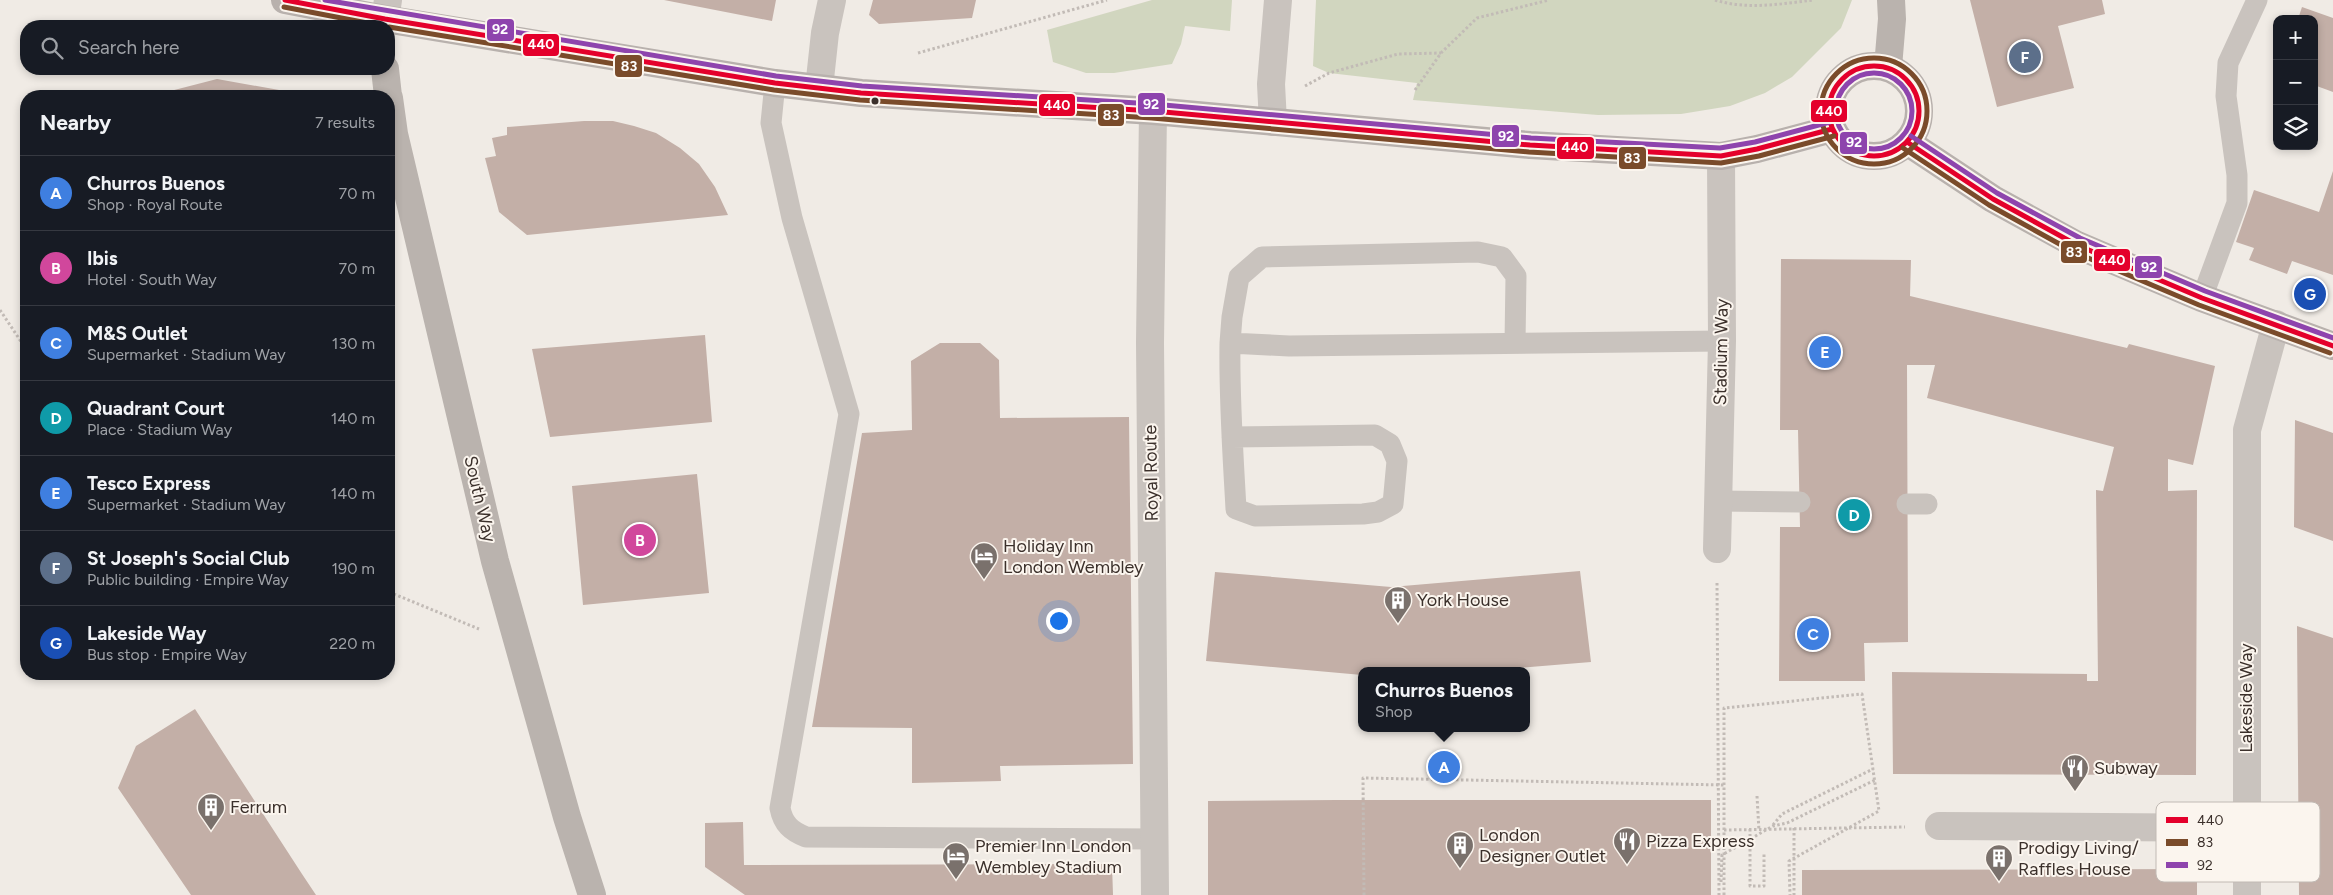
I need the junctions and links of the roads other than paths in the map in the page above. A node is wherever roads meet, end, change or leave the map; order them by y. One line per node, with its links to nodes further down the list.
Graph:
1 (285, 0): 6 (main road)
2 (832, 0): 10 (street)
3 (1278, 0): 13 (street)
4 (1891, 0): 7 (main road)
5 (2257, 0): 18 (lane)
6 (386, 15): 9 (main road)
7 (1888, 67): 14 (main road); 16 (main road)
8 (386, 75): 11 (main road, South Way)
9 (775, 83): 10 (main road); 31 (lane)
10 (819, 88): 12 (main road)
11 (388, 90)
12 (1153, 111): 13 (main road); 31 (street, Royal Route)
13 (1273, 122): 17 (main road)
14 (1832, 129): 16 (main road); 17 (main road)
15 (395, 138): 33 (main road, South Way)
16 (1907, 142): 18 (main road)
17 (1721, 156): 20 (street, Stadium Way)
18 (2202, 298): 19 (main road)
19 (2276, 324): 23 (main road); 28 (street, Lakeside Way)
20 (1722, 341): 21 (lane); 25 (street, Stadium Way)
21 (1515, 343): 22 (lane); 22 (lane)
22 (1230, 344): 24 (lane)
23 (2333, 346)
24 (1232, 437): 24 (lane)
25 (1718, 501): 26 (lane); 27 (street, Stadium Way)
26 (1800, 502)
27 (1717, 549)
28 (2247, 802)
29 (1938, 826): 30 (street)
30 (2156, 827)
31 (1155, 839): 34 (street, Royal Route)
32 (2247, 882): 35 (street, Lakeside Way)
33 (592, 895)
34 (1155, 895)
35 (2247, 895)

